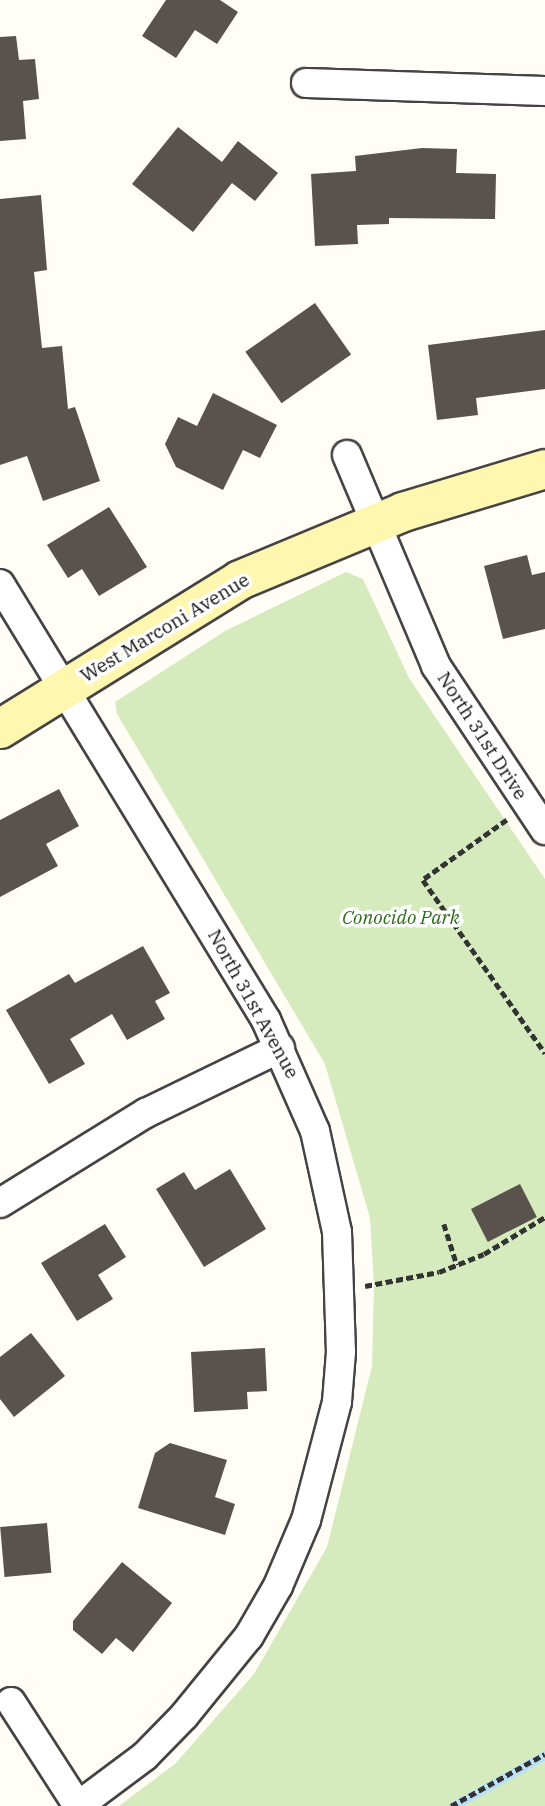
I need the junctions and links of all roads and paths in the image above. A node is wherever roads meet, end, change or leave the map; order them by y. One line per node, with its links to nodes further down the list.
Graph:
1 (306, 83): 2 (street)
2 (545, 91)
3 (347, 455): 5 (street)
4 (545, 469): 5 (street, West Marconi Avenue)
5 (375, 523): 7 (street, West Marconi Avenue); 9 (street, North 31st Drive)
6 (0, 584): 7 (street, North 31st Avenue)
7 (66, 688): 8 (street, West Marconi Avenue); 11 (street, North 31st Avenue)
8 (0, 729)
9 (527, 805): 10 (street, North 31st Drive); 12 (path)
10 (545, 830)
11 (280, 1048): 13 (street); 17 (street, North 31st Avenue)
12 (545, 1053)
13 (0, 1203)
14 (545, 1217): 16 (path)
15 (444, 1224): 16 (path)
16 (457, 1265): 17 (path)
17 (340, 1287): 20 (street, North 31st Avenue)
18 (11, 1702): 20 (street, North 31st Avenue)
19 (545, 1754): 21 (path)
20 (78, 1806)
21 (451, 1806)

